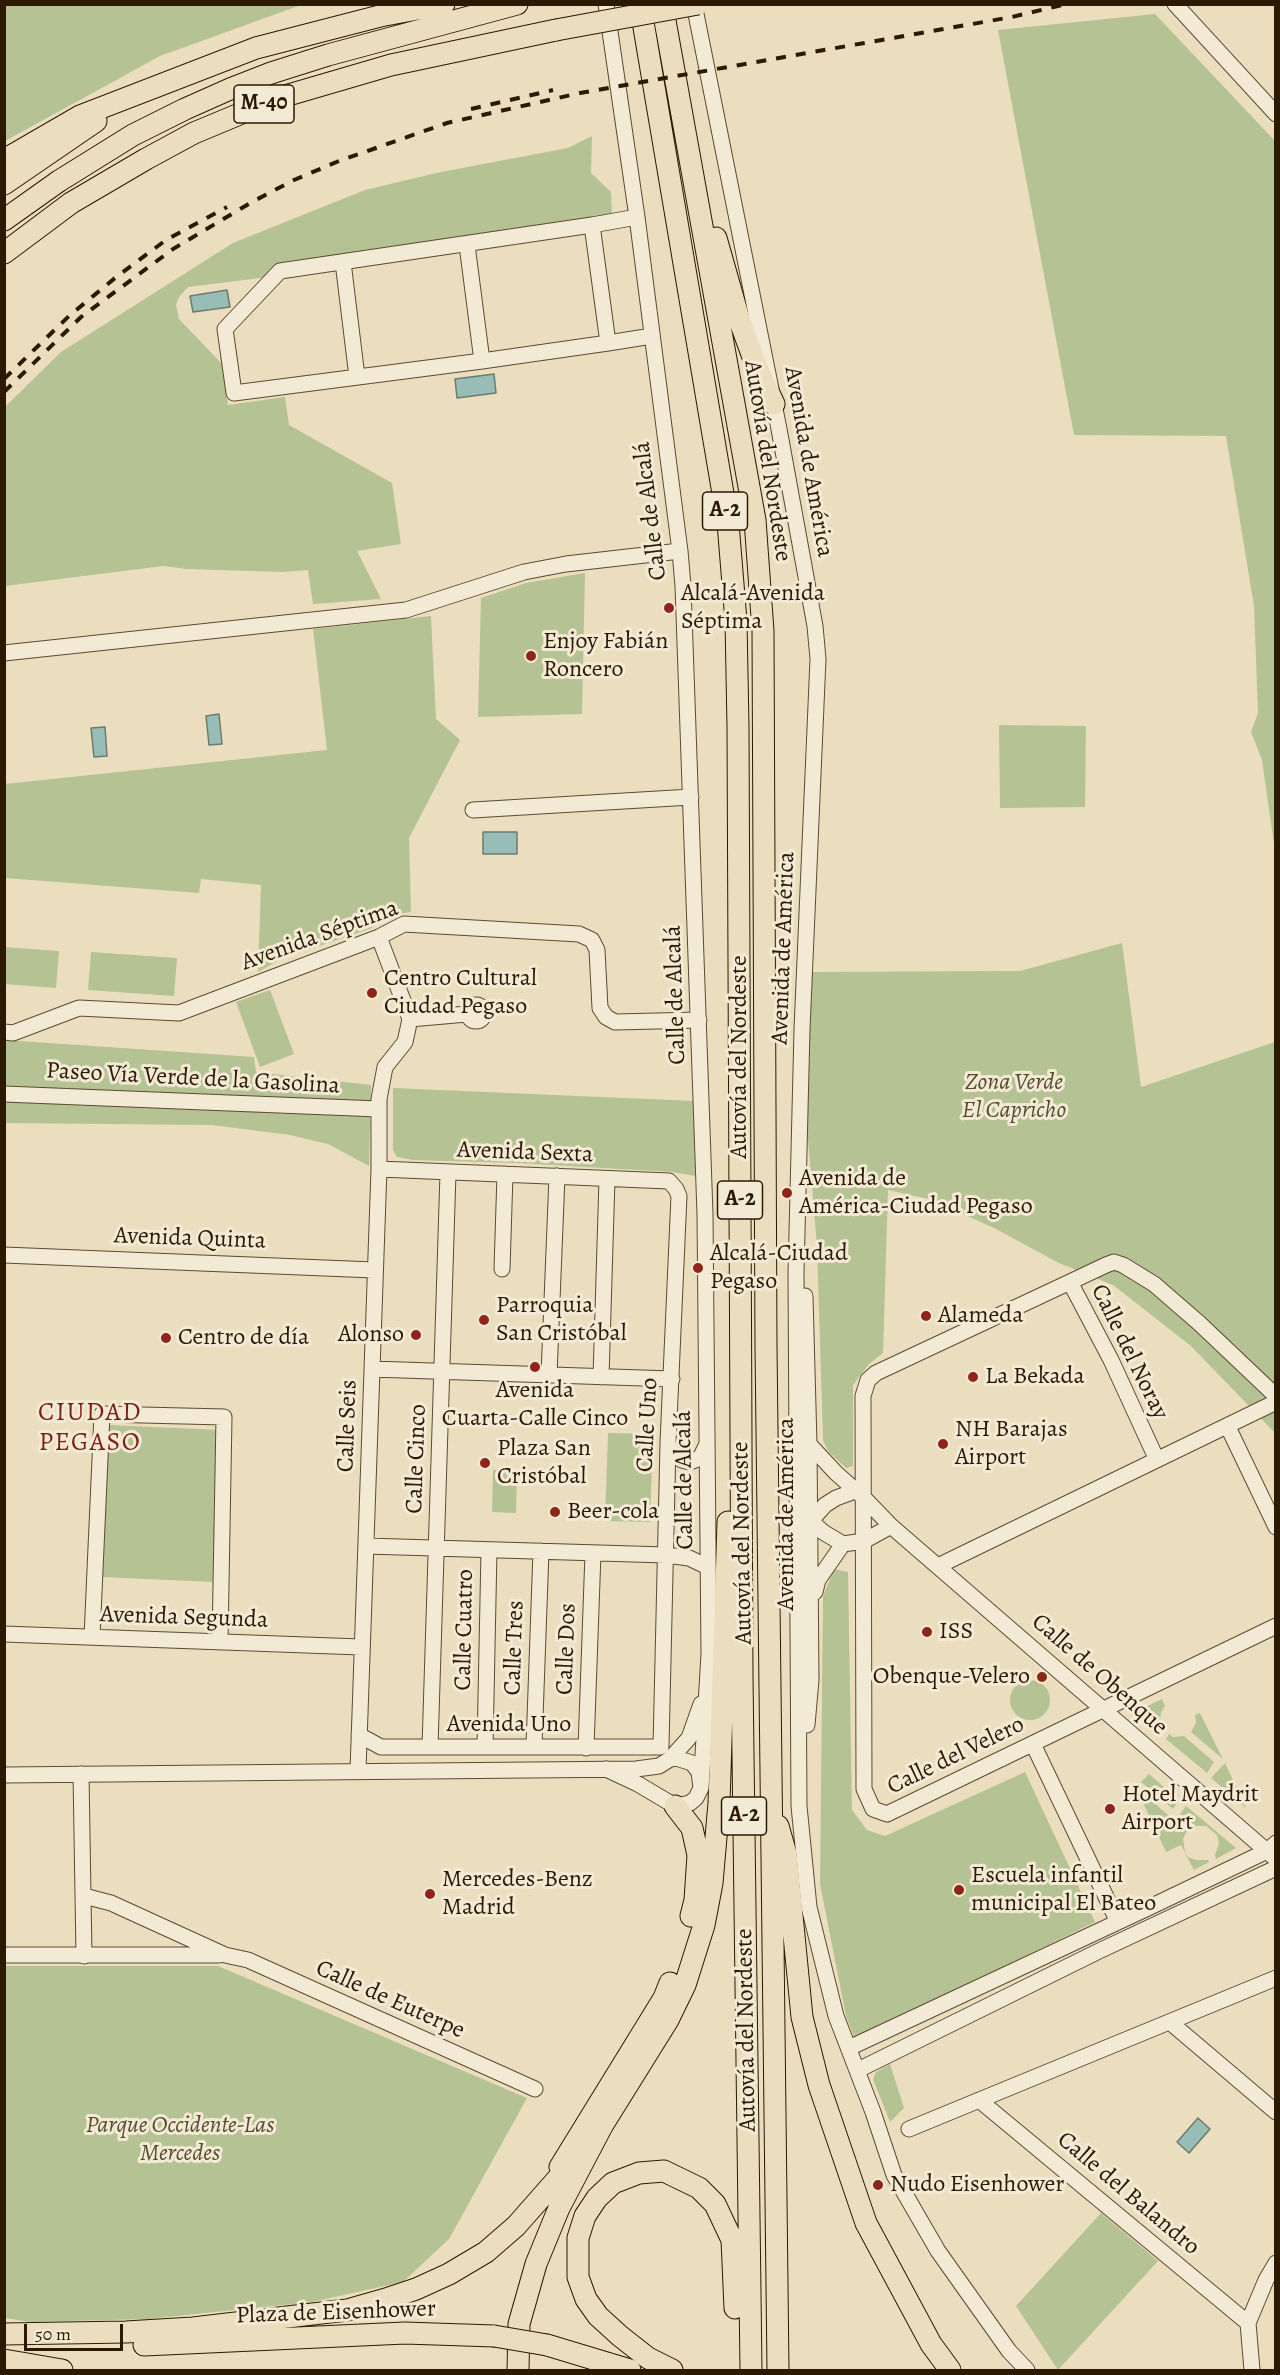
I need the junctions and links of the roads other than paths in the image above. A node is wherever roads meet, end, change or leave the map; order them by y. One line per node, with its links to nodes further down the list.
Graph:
1 (444, 4): 7 (highway)
2 (518, 4): 13 (highway, M-40)
3 (606, 4): 12 (street, Calle de Alcalá)
4 (696, 4): 6 (highway, M-40, bridge); 22 (street, Avenida de América)
5 (1175, 4): 8 (street)
6 (649, 8): 11 (highway, Autovía del Nordeste / A-2); 16 (highway, M-40, bridge); 28 (highway, Autovía del Nordeste / A-2)
7 (132, 97): 9 (highway); 10 (highway)
8 (1275, 114)
9 (4, 160)
10 (4, 184)
11 (696, 191): 22 (highway); 94 (highway, Autovía del Nordeste / A-2)
12 (638, 217): 14 (street); 18 (street, Calle de Alcalá)
13 (4, 220)
14 (592, 225): 15 (street); 19 (street)
15 (467, 245): 17 (street); 20 (street)
16 (4, 253)
17 (343, 262): 21 (street); 21 (street)
18 (652, 336): 19 (street); 23 (street, Calle de Alcalá)
19 (608, 343): 20 (street)
20 (482, 361): 21 (street)
21 (357, 377)
22 (774, 404): 41 (street, Avenida de América)
23 (680, 551): 24 (street); 25 (street, Calle de Alcalá)
24 (4, 653)
25 (691, 797): 26 (street); 31 (street, Calle de Alcalá)
26 (473, 810)
27 (379, 936): 30 (street); 31 (street, Avenida Séptima); 32 (street, Avenida Séptima)
28 (739, 941): 115 (highway); 128 (highway, Autovía del Nordeste / A-2)
29 (467, 1014): 30 (street)
30 (410, 1019): 34 (street, Calle Seis)
31 (699, 1020): 55 (street, Calle de Alcalá)
32 (4, 1032)
33 (4, 1094): 34 (street, Paseo Vía Verde de la Gasolina)
34 (379, 1109): 35 (street, Calle Seis)
35 (379, 1169): 36 (street, Avenida Sexta); 44 (street, Calle Seis)
36 (448, 1173): 37 (street, Avenida Sexta); 47 (street, Calle Cinco)
37 (506, 1174): 38 (street, Avenida Sexta); 43 (street)
38 (557, 1176): 39 (street, Avenida Sexta); 48 (street)
39 (607, 1179): 40 (street, Avenida Sexta); 49 (street)
40 (669, 1181): 50 (street, Calle Uno)
41 (798, 1222): 56 (street, Avenida de América); 58 (street, Avenida de América)
42 (4, 1255): 44 (street, Avenida Quinta)
43 (502, 1269)
44 (374, 1270): 46 (street, Calle Seis)
45 (1070, 1282): 51 (street); 57 (street, Calle del Noray); 59 (street, Calle del Noray)
46 (372, 1369): 47 (street); 65 (street, Calle Seis)
47 (442, 1372): 48 (street); 66 (street, Calle Cinco)
48 (549, 1375): 49 (street)
49 (601, 1377): 50 (street)
50 (672, 1378): 54 (street, Calle Uno)
51 (1275, 1396)
52 (1275, 1402): 53 (street)
53 (1228, 1426): 57 (street); 62 (street)
54 (668, 1443): 55 (street); 70 (street, Calle Uno)
55 (707, 1444): 72 (street, Calle de Alcalá)
56 (809, 1444): 59 (street, Calle de Obenque); 60 (street, Avenida de América)
57 (1157, 1460): 71 (street)
58 (797, 1493): 60 (street); 73 (street, Avenida de América)
59 (859, 1494): 60 (street); 61 (street, Calle de Obenque); 63 (street, Calle del Velero)
60 (810, 1521): 64 (street); 73 (street); 74 (street, Avenida de América)
61 (891, 1526): 63 (street); 71 (street, Calle de Obenque)
62 (1275, 1527)
63 (864, 1541): 64 (street); 83 (street, Calle del Velero)
64 (843, 1544): 74 (street)
65 (366, 1546): 66 (street); 79 (street, Calle Seis)
66 (436, 1548): 67 (street); 85 (street, Calle Cinco)
67 (489, 1550): 68 (street); 86 (street, Calle Cuatro)
68 (541, 1551): 69 (street); 84 (street, Calle Tres)
69 (593, 1553): 70 (street); 87 (street, Calle Dos)
70 (666, 1555): 72 (street); 88 (street, Calle Uno)
71 (938, 1566): 81 (street, Calle de Obenque)
72 (708, 1567): 80 (street, Calle de Alcalá)
73 (797, 1571): 96 (street, Avenida de América)
74 (810, 1616): 96 (street, Avenida de América)
75 (1275, 1626): 81 (street, Calle del Velero)
76 (4, 1634): 77 (street, Avenida Segunda)
77 (92, 1637): 78 (street, Avenida Segunda); 78 (street)
78 (220, 1642): 79 (street, Avenida Segunda)
79 (361, 1647): 82 (street, Calle Seis)
80 (709, 1654): 88 (street, Calle de Alcalá); 93 (street, Calle de Alcalá)
81 (1106, 1710): 83 (street, Calle del Velero); 97 (street, Calle de Obenque)
82 (359, 1735): 85 (street, Avenida Uno); 90 (street, Calle Seis)
83 (1033, 1744): 100 (street)
84 (534, 1746): 86 (street, Avenida Uno); 87 (street, Avenida Uno)
85 (430, 1747): 86 (street, Avenida Uno)
86 (485, 1747)
87 (586, 1748): 88 (street, Avenida Uno)
88 (664, 1758): 89 (street); 93 (street); 95 (street)
89 (606, 1769): 90 (street); 95 (street)
90 (358, 1772): 91 (street)
91 (81, 1774): 92 (street); 99 (street)
92 (4, 1775)
93 (701, 1788): 95 (street)
94 (770, 1796): 129 (highway, Autovía del Nordeste / A-2); 130 (highway)
95 (668, 1802): 117 (highway)
96 (799, 1806): 110 (street, Avenida de América)
97 (1273, 1851): 100 (street)
98 (1275, 1868): 101 (street)
99 (84, 1896): 102 (street, Calle de Euterpe); 106 (street)
100 (1118, 1922): 101 (street); 103 (street); 110 (street)
101 (1159, 1923): 103 (street)
102 (169, 1929): 105 (street, Calle de Euterpe); 107 (street)
103 (1099, 1951): 111 (street)
104 (4, 1955): 106 (street, Calle de Euterpe)
105 (225, 1955): 107 (street, Calle de Euterpe); 112 (street, Calle de Euterpe)
106 (84, 1956): 107 (street, Calle de Euterpe)
107 (164, 1956)
108 (1275, 1978): 109 (street)
109 (1170, 2023): 113 (street); 114 (street)
110 (849, 2048): 111 (street, Avenida de América)
111 (858, 2070): 131 (street, Avenida de América)
112 (535, 2089)
113 (979, 2100): 116 (street); 119 (street, Calle del Balandro)
114 (1275, 2112)
115 (602, 2126): 117 (highway); 124 (highway)
116 (909, 2129)
117 (541, 2198): 120 (highway)
118 (1275, 2263): 119 (street)
119 (1248, 2323): 132 (street)
120 (4, 2334)
121 (4, 2342): 125 (highway, Plaza de Eisenhower, bridge)
122 (4, 2360): 123 (highway)
123 (62, 2370)
124 (518, 2370)
125 (630, 2370)
126 (672, 2370): 127 (highway)
127 (736, 2370)
128 (751, 2370)
129 (778, 2370)
130 (950, 2370)
131 (1027, 2370)
132 (1252, 2370)

